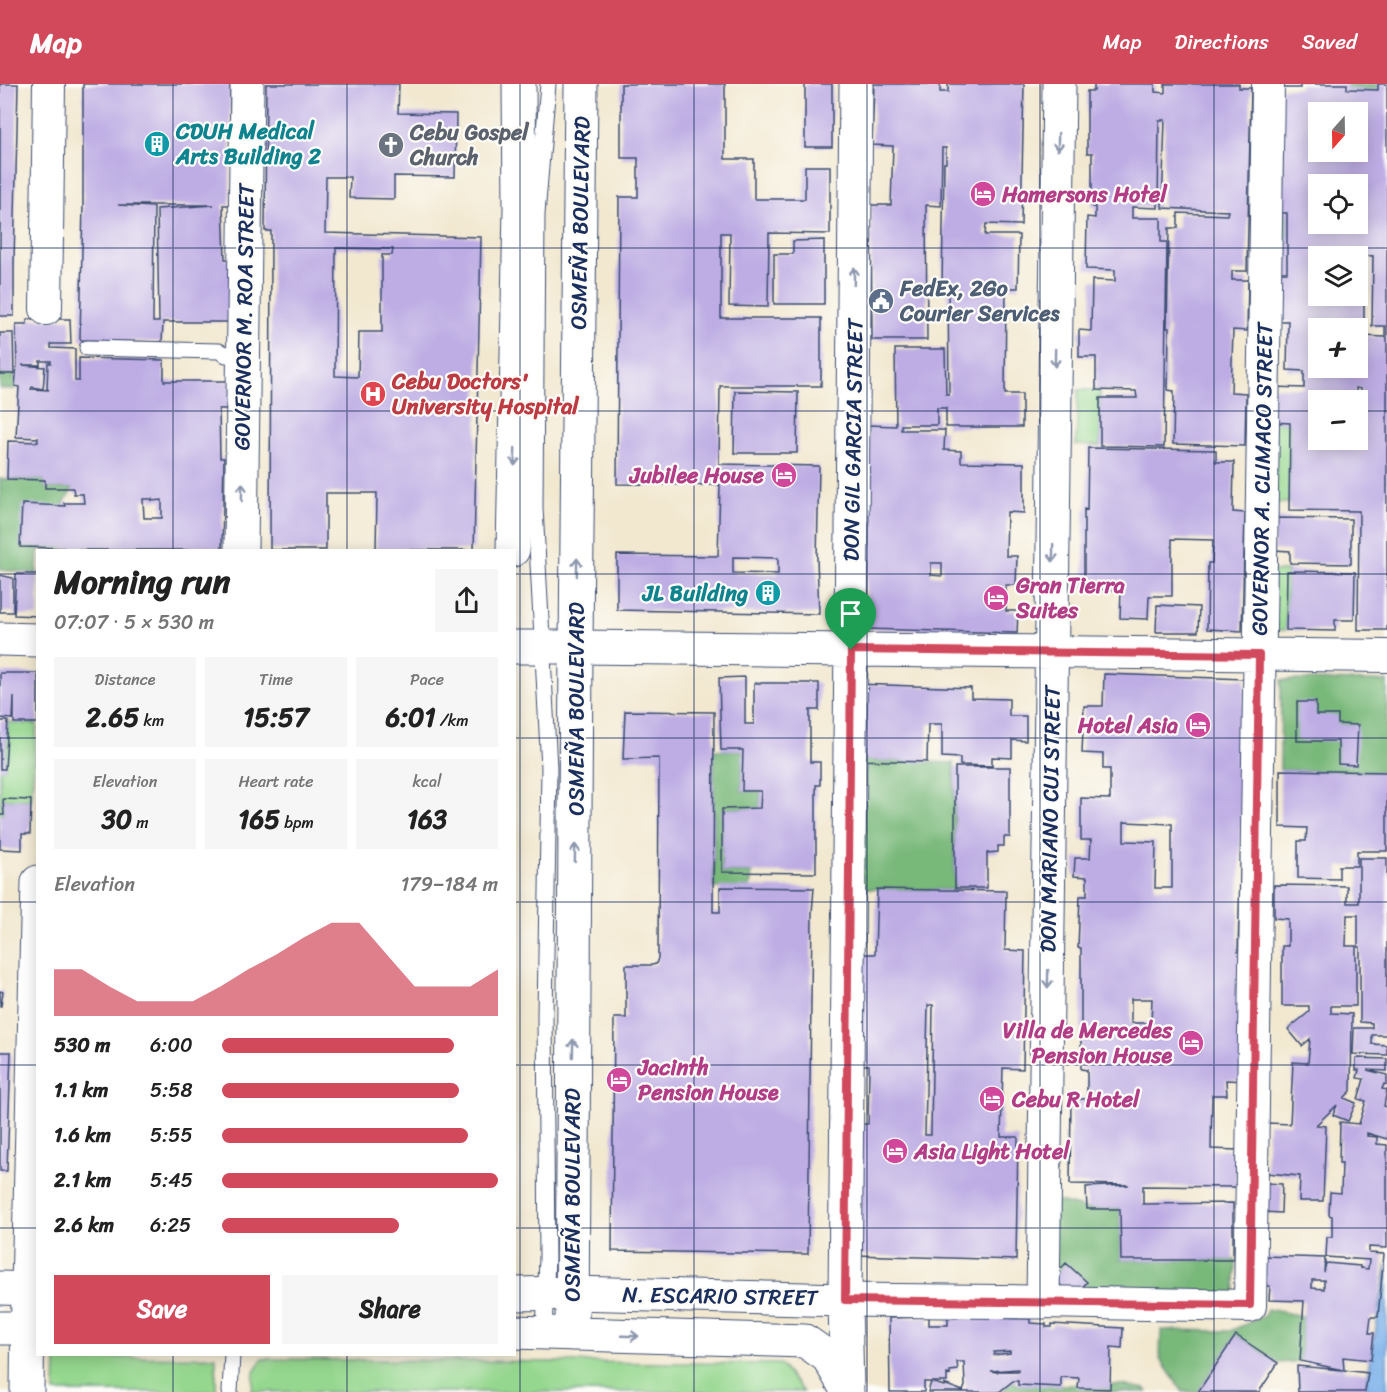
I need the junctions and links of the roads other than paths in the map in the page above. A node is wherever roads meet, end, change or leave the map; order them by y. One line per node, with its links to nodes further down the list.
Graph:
1 (49, 84): 8 (street)
2 (247, 84): 10 (street, GOVERNOR M. ROA STREET)
3 (581, 84): 15 (street, OSMEÑA BOULEVARD, one-way to 3)
4 (856, 84): 17 (street, DON GIL GARCIA STREET, one-way to 4)
5 (1059, 84): 18 (street, DON MARIANO CUI STREET, one-way to 18)
6 (1268, 84): 19 (street, GOVERNOR A. CLIMACO STREET)
7 (540, 85): 12 (street, one-way to 12); 16 (lane)
8 (46, 309)
9 (87, 348): 10 (lane)
10 (235, 350): 11 (street, GOVERNOR M. ROA STREET, one-way to 10)
11 (241, 549)
12 (513, 549)
13 (0, 639): 14 (street)
14 (36, 640)
15 (576, 646): 16 (street); 17 (street); 23 (street, OSMEÑA BOULEVARD, one-way to 15)
16 (529, 647): 23 (lane)
17 (851, 650): 18 (street); 25 (street, DON GIL GARCIA STREET)
18 (1051, 652): 19 (street); 26 (street, DON MARIANO CUI STREET, one-way to 26)
19 (1259, 655): 20 (street); 27 (street, GOVERNOR A. CLIMACO STREET)
20 (1387, 656)
21 (36, 933): 22 (street)
22 (22, 1289): 28 (street)
23 (559, 1293): 24 (street, N. ESCARIO STREET); 25 (street, N. ESCARIO STREET); 29 (street, OSMEÑA BOULEVARD)
24 (516, 1294)
25 (845, 1300): 26 (street, N. ESCARIO STREET); 31 (street, DON GIL GARCIA STREET)
26 (1043, 1302): 27 (street, N. ESCARIO STREET)
27 (1250, 1305)
28 (22, 1328): 32 (street)
29 (544, 1333): 31 (street, N. ESCARIO STREET, one-way to 31)
30 (232, 1356): 33 (lane)
31 (847, 1391)
32 (27, 1392)
33 (230, 1392)

